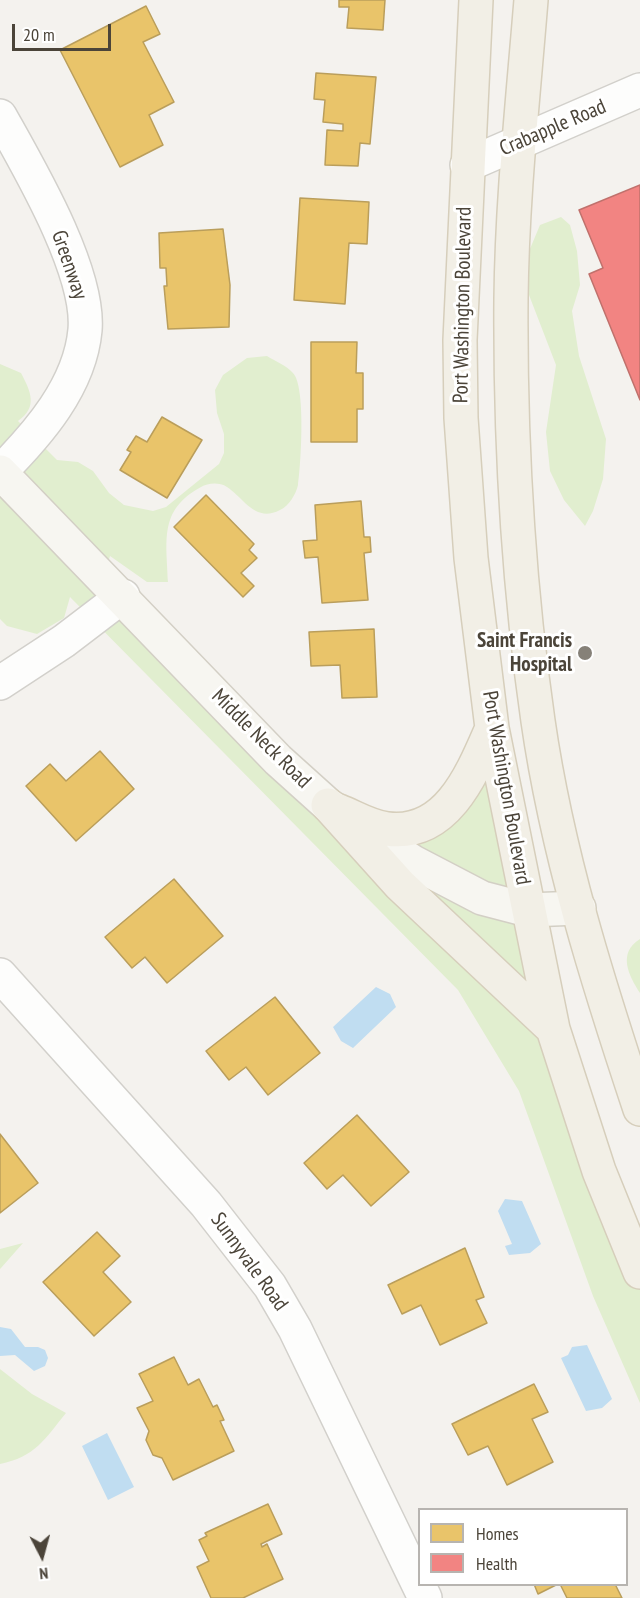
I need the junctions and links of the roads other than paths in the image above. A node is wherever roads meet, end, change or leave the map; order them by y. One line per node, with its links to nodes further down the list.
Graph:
1 (476, 0): 6 (main road, Port Washington Boulevard)
2 (531, 0): 5 (main road, Port Washington Boulevard)
3 (640, 90): 5 (street, Crabapple Road)
4 (0, 116): 7 (street, Greenway)
5 (520, 142): 6 (street, Crabapple Road); 12 (main road, Port Washington Boulevard)
6 (467, 165): 10 (main road, Port Washington Boulevard)
7 (0, 472): 8 (main road, Middle Neck Road)
8 (123, 596): 9 (street); 11 (main road, Middle Neck Road)
9 (0, 683)
10 (492, 728): 11 (main road); 13 (main road, Port Washington Boulevard)
11 (328, 806): 13 (main road, Middle Neck Road); 15 (main road)
12 (579, 908): 13 (main road, Middle Neck Road); 16 (main road, Port Washington Boulevard)
13 (528, 910): 15 (main road, Port Washington Boulevard)
14 (0, 975): 18 (street, Sunnyvale Road)
15 (553, 1029): 17 (main road, Port Washington Boulevard)
16 (640, 1109)
17 (640, 1272)
18 (418, 1584)

